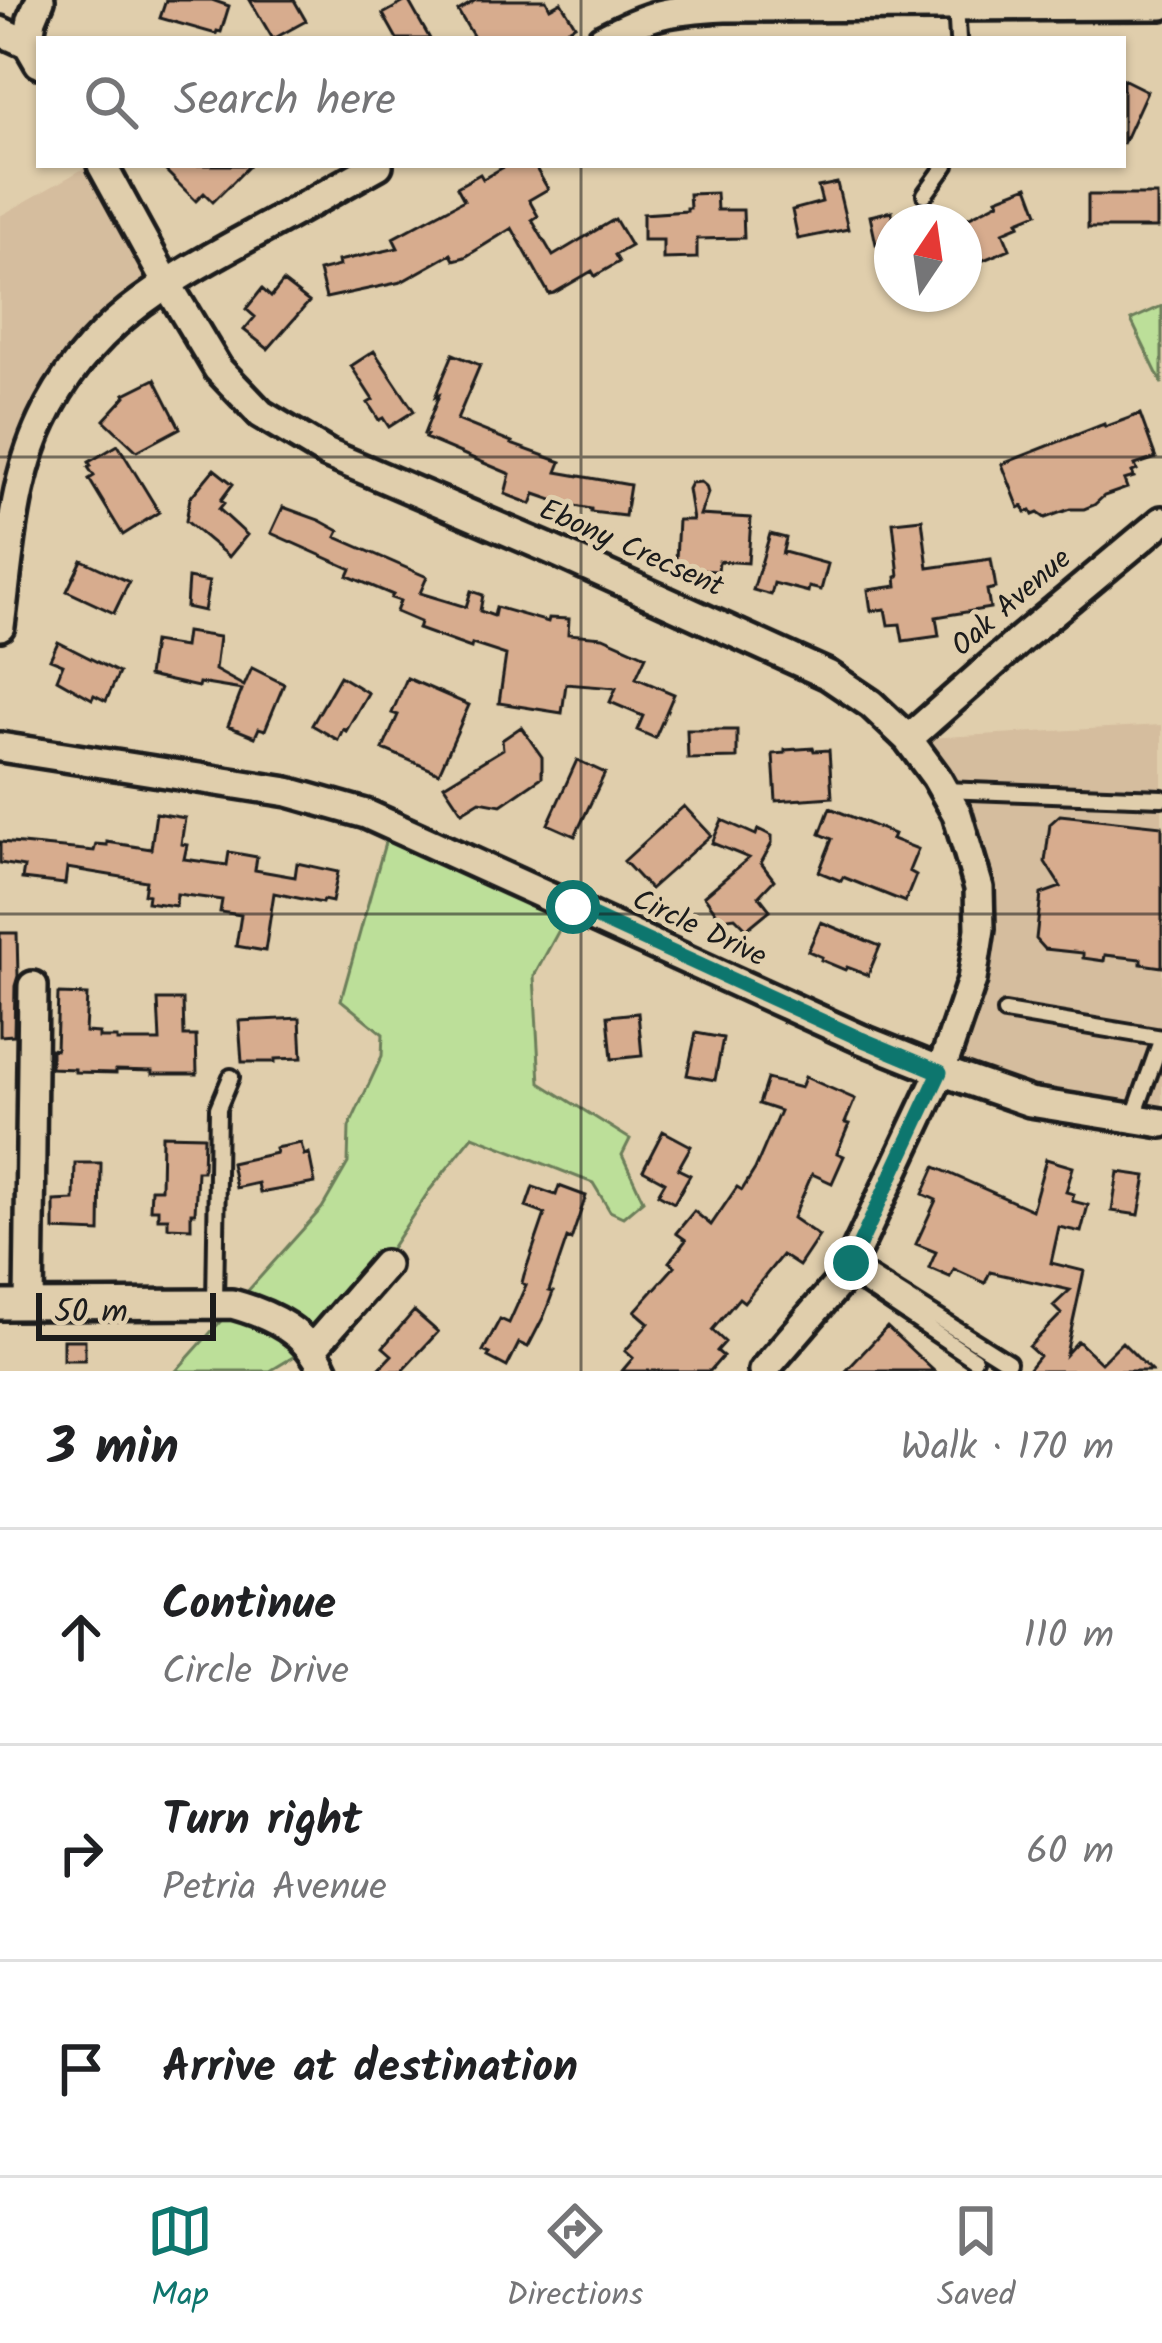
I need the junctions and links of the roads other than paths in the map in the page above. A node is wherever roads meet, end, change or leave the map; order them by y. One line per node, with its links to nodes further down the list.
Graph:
1 (40, 0): 7 (street)
2 (956, 4): 3 (street); 5 (street); 6 (lane)
3 (1162, 4)
4 (0, 31): 7 (street)
5 (608, 36)
6 (958, 36)
7 (33, 53)
8 (104, 168): 12 (street, Ebony Crecsent)
9 (373, 168): 12 (street)
10 (944, 168): 11 (lane)
11 (926, 194)
12 (166, 282): 14 (street); 16 (street, Ebony Crecsent)
13 (1162, 520): 16 (street, Oak Avenue)
14 (6, 542): 15 (street)
15 (0, 626)
16 (908, 739): 18 (street, Ebony Crecsent)
17 (0, 747): 22 (street, Circle Drive)
18 (944, 790): 19 (lane); 22 (street, Ebony Crecsent)
19 (1162, 798)
20 (33, 986): 30 (street)
21 (1005, 1012): 24 (lane)
22 (940, 1072): 24 (street, Circle Drive); 27 (street, Ebony Crecsent)
23 (231, 1077): 28 (lane)
24 (1133, 1119): 25 (street, Circle Drive)
25 (1162, 1124)
26 (385, 1265): 32 (street)
27 (849, 1268): 31 (lane); 33 (lane); 34 (street, Ebony Crecsent)
28 (215, 1303): 30 (street); 32 (street)
29 (0, 1305): 30 (street)
30 (29, 1305)
31 (974, 1359)
32 (318, 1360)
33 (1008, 1362)
34 (763, 1371)

